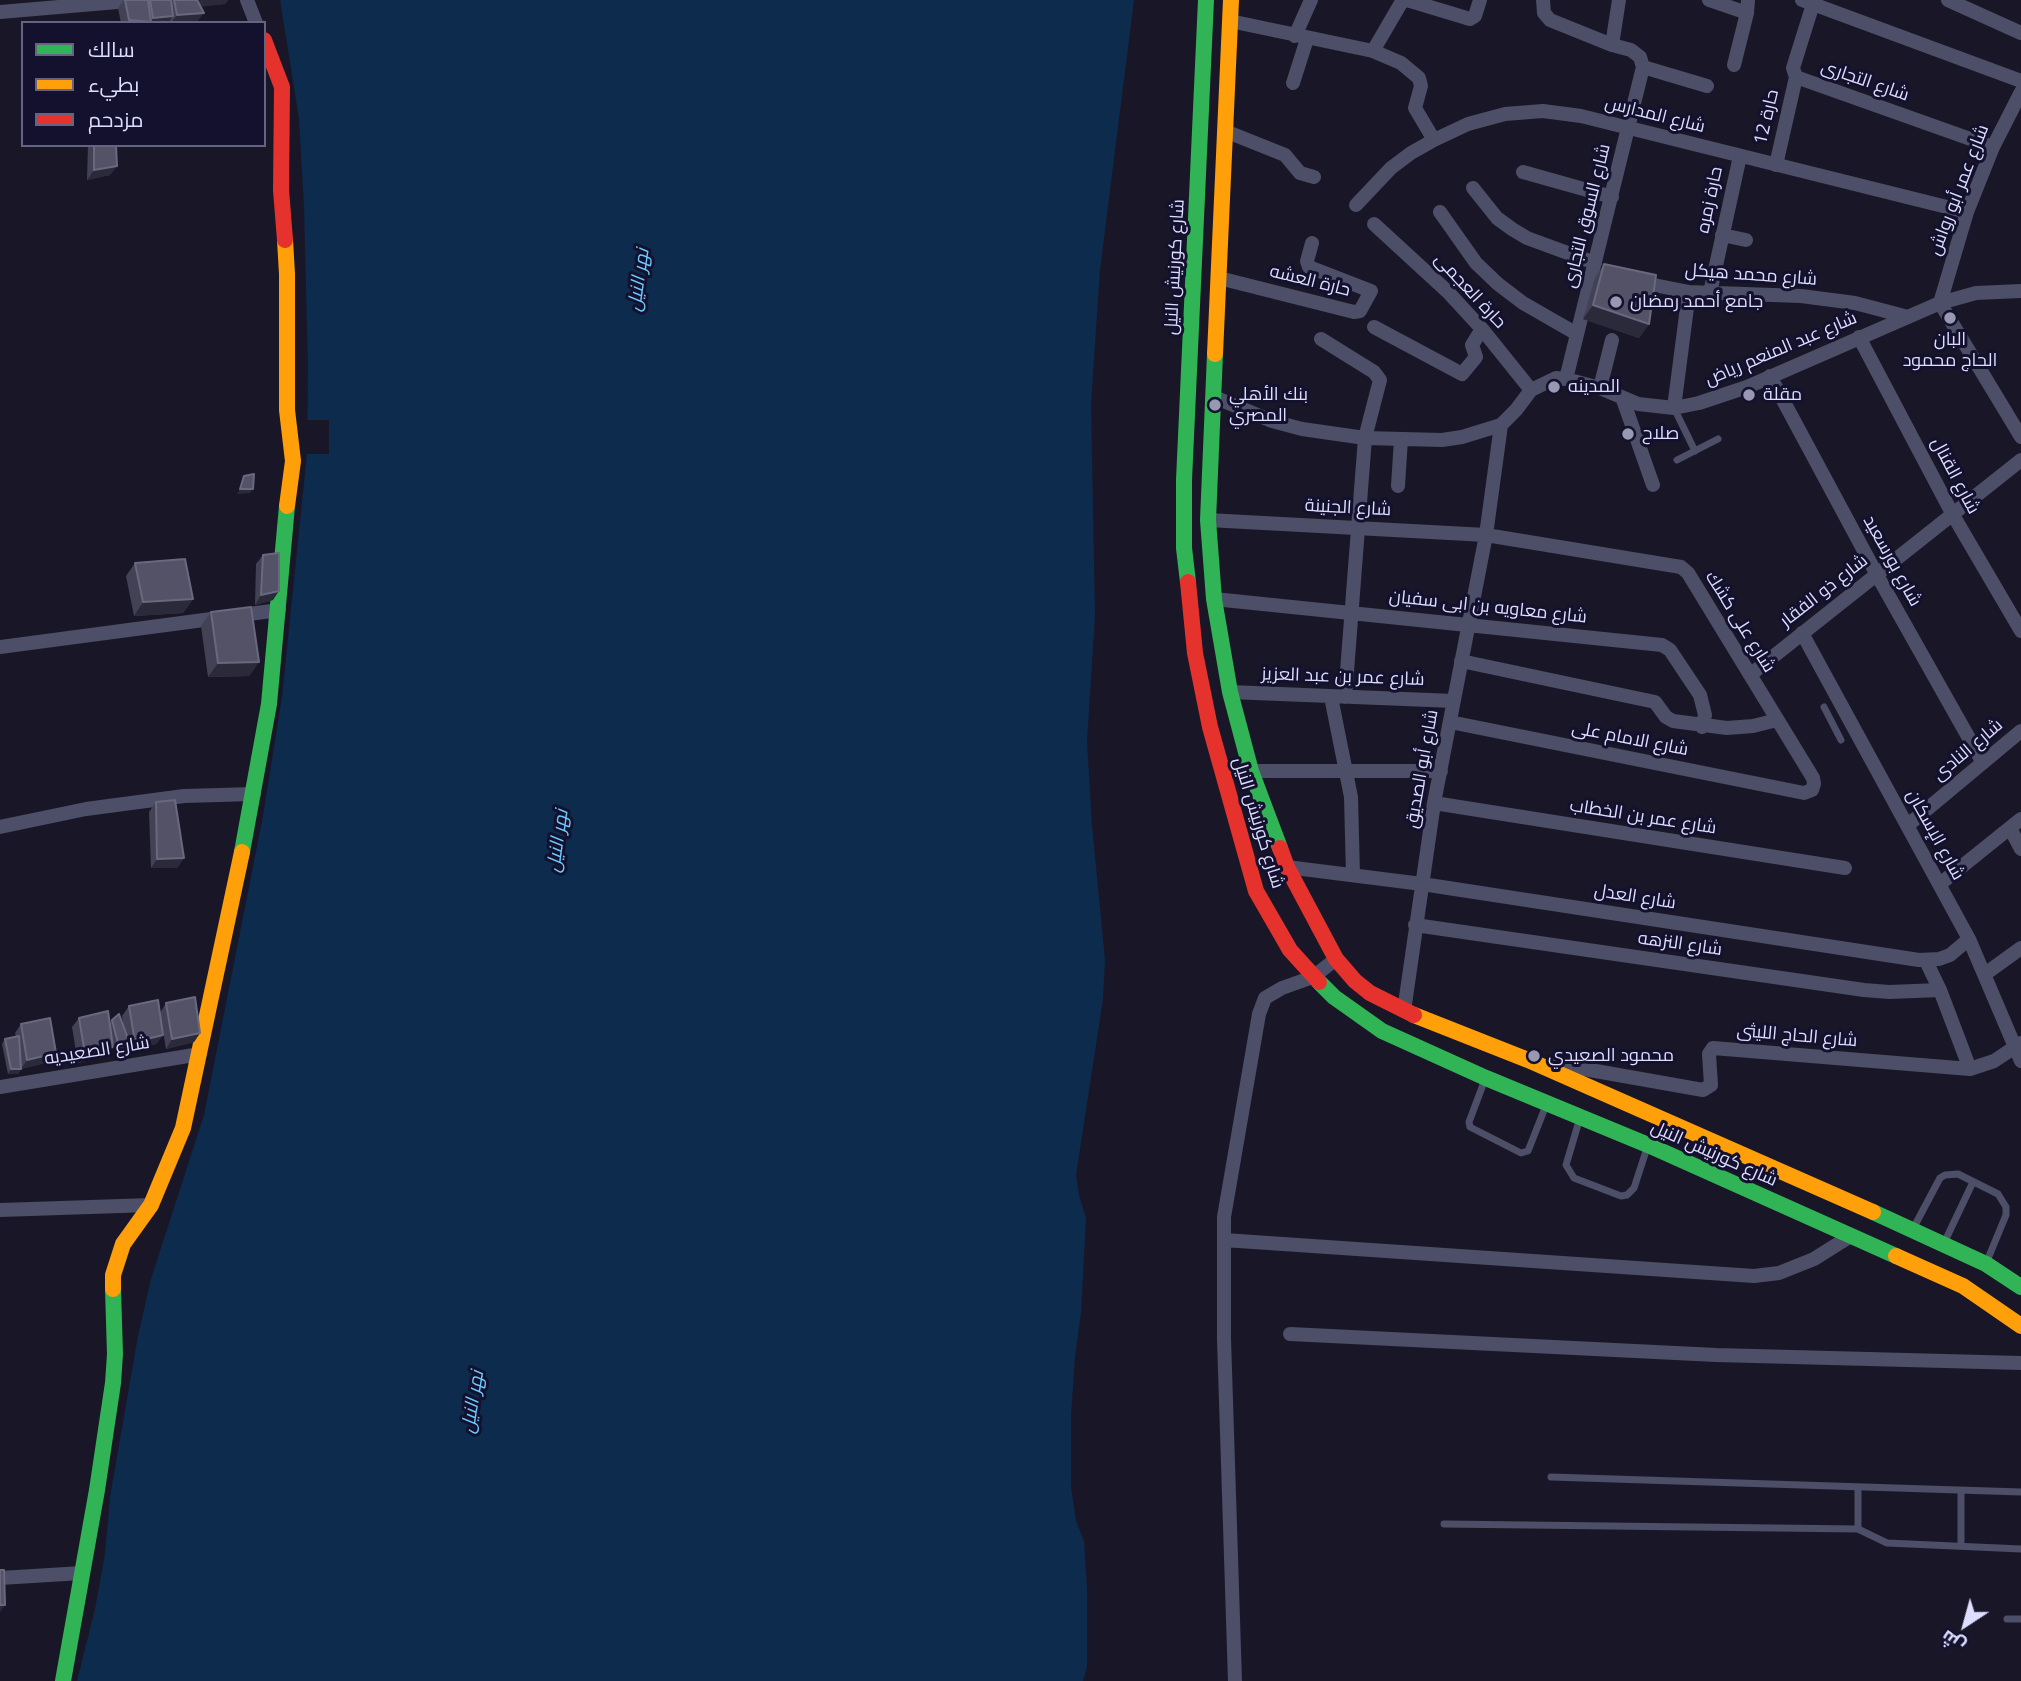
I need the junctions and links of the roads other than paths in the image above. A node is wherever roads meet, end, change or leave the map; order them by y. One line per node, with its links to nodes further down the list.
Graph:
1 (141, 0): 14 (street)
2 (247, 0): 15 (street)
3 (1206, 0): 124 (main road, شارع كورنيش النيل)
4 (1231, 0): 16 (main road, شارع كورنيش النيل)
5 (1311, 0): 18 (street)
6 (1407, 0): 7 (street); 21 (street)
7 (1480, 0)
8 (1543, 0): 20 (street)
9 (1619, 0): 20 (street)
10 (1709, 0): 13 (street)
11 (1948, 0): 17 (street)
12 (1808, 2): 24 (street, شارع التجارى); 25 (street)
13 (1747, 6): 22 (street)
14 (0, 12)
15 (255, 21)
16 (1230, 21): 18 (street); 32 (main road, شارع كورنيش النيل)
17 (2021, 33)
18 (1301, 37): 21 (street); 26 (street)
19 (266, 45): 85 (main road)
20 (1612, 45): 23 (street)
21 (1373, 51): 33 (street)
22 (1734, 65)
23 (1643, 67): 27 (street); 31 (street, شارع السوق التجارى)
24 (1796, 77): 34 (street, شارع التجارى); 36 (street, حارة 12)
25 (2021, 80)
26 (1293, 83)
27 (1707, 86)
28 (2021, 92): 29 (street, شارع عمر أبو رواش)
29 (2006, 121): 30 (street); 34 (street, شارع عمر أبو رواش)
30 (2021, 127)
31 (1629, 129): 33 (street, شارع المدارس); 35 (street, شارع المدارس); 40 (street, شارع السوق التجارى)
32 (1225, 131): 38 (street); 49 (main road, شارع كورنيش النيل)
33 (1434, 140): 41 (street, شارع المدارس)
34 (1993, 147): 43 (street, شارع عمر أبو رواش)
35 (1740, 156): 36 (street, شارع المدارس); 45 (street, حارة زمره)
36 (1776, 165): 43 (street, شارع المدارس)
37 (1523, 172): 40 (street)
38 (1314, 177)
39 (1473, 188): 48 (street)
40 (1612, 197): 48 (street, شارع السوق التجارى)
41 (1356, 205)
42 (1440, 212): 58 (street)
43 (1967, 212): 54 (street, شارع عمر أبو رواش)
44 (1374, 225): 57 (street, حارة العجمى)
45 (1722, 235): 46 (street); 53 (street, حارة زمره)
46 (1746, 240)
47 (1312, 243): 49 (street, حارة العشه)
48 (1597, 271): 58 (street, شارع السوق التجارى)
49 (1219, 278): 66 (main road, شارع كورنيش النيل)
50 (1629, 280): 52 (street, شارع محمد هيكل)
51 (2018, 288): 54 (street, شارع عبد المنعم رياض)
52 (1689, 292): 53 (street, شارع محمد هيكل); 68 (street)
53 (1710, 293): 55 (street, شارع محمد هيكل)
54 (1940, 303): 55 (street, شارع عبد المنعم رياض); 71 (street)
55 (1908, 317): 59 (street, شارع عبد المنعم رياض)
56 (1374, 327): 57 (street)
57 (1482, 329): 65 (street, حارة العجمى)
58 (1577, 334): 63 (street, شارع السوق التجارى)
59 (1859, 338): 62 (street, شارع عبد المنعم رياض); 79 (street, شارع القنال)
60 (1321, 339): 70 (street)
61 (1612, 340): 64 (street)
62 (1770, 376): 68 (street, شارع عبد المنعم رياض); 83 (street, شارع بورسعيد)
63 (1566, 379): 64 (street, شارع عبد المنعم رياض); 65 (street)
64 (1600, 388): 67 (street, شارع عبد المنعم رياض)
65 (1531, 390): 69 (street)
66 (1213, 397): 70 (street); 80 (main road, شارع كورنيش النيل)
67 (1622, 397): 68 (street, شارع عبد المنعم رياض); 77 (street)
68 (1674, 408): 74 (lane)
69 (1501, 425): 72 (street); 82 (street, شارع أبو الصديق)
70 (1364, 438): 72 (street); 81 (street)
71 (2021, 438)
72 (1401, 439): 78 (street)
73 (1718, 439): 74 (lane)
74 (1695, 451): 75 (lane)
75 (1677, 460)
76 (2021, 460): 79 (street, شارع ذو الفقار)
77 (1653, 485)
78 (1398, 486)
79 (1953, 515): 83 (street, شارع ذو الفقار); 88 (street, شارع القنال)
80 (1208, 520): 81 (street, شارع الجنينة); 84 (main road, شارع كورنيش النيل)
81 (1357, 528): 82 (street, شارع الجنينة); 86 (street)
82 (1486, 535): 87 (street, شارع أبو الصديق); 92 (street, شارع على كشك)
83 (1877, 575): 89 (street, شارع ذو الفقار); 102 (street, شارع بورسعيد)
84 (1214, 599): 86 (street, شارع معاويه بن ابى سفيان); 93 (main road, شارع كورنيش النيل)
85 (279, 610): 90 (street); 107 (main road)
86 (1351, 612): 87 (street, شارع معاويه بن ابى سفيان); 94 (street)
87 (1468, 624): 91 (street, شارع أبو الصديق); 100 (street, شارع معاويه بن ابى سفيان)
88 (2021, 631)
89 (1802, 633): 92 (street, شارع ذو الفقار); 99 (street, شارع الإسكان)
90 (0, 647)
91 (1461, 661): 95 (street, شارع أبو الصديق); 100 (street)
92 (1750, 675): 97 (street, شارع على كشك)
93 (1230, 692): 94 (street, شارع عمر بن عبد العزيز); 103 (main road, شارع كورنيش النيل)
94 (1338, 697): 95 (street, شارع عمر بن عبد العزيز); 104 (street)
95 (1454, 701): 98 (street, شارع أبو الصديق)
96 (1824, 707): 99 (lane)
97 (1777, 720): 100 (street); 106 (street, شارع على كشك)
98 (1450, 722): 105 (street, شارع أبو الصديق); 106 (street, شارع الامام على)
99 (1853, 726): 110 (street, شارع الإسكان)
100 (1702, 727)
101 (2021, 731): 102 (street, شارع النادى)
102 (1983, 763): 110 (street, شارع النادى)
103 (1251, 771): 104 (street); 113 (main road, شارع كورنيش النيل)
104 (1346, 771): 105 (street); 115 (street)
105 (1441, 771): 108 (street, شارع أبو الصديق)
106 (1804, 793)
107 (254, 794): 111 (street); 128 (main road)
108 (1434, 803): 114 (street, شارع عمر بن الخطاب); 116 (street, شارع أبو الصديق)
109 (2016, 823): 112 (street); 117 (street)
110 (1908, 825): 117 (street, شارع الإسكان)
111 (0, 827)
112 (2021, 849)
113 (1287, 867): 115 (street, شارع العدل); 121 (main road, شارع كورنيش النيل)
114 (1845, 869)
115 (1353, 875): 116 (street, شارع العدل)
116 (1422, 884): 118 (street, شارع أبو الصديق); 122 (street, شارع العدل)
117 (1940, 884): 119 (street, شارع الإسكان)
118 (1415, 925): 125 (street, شارع النزهه); 126 (street, شارع أبو الصديق)
119 (1969, 939): 122 (street); 123 (street, شارع الإسكان)
120 (2021, 948): 123 (street)
121 (1336, 959): 124 (street); 126 (main road, شارع كورنيش النيل)
122 (1926, 961): 125 (street)
123 (1985, 974): 127 (street, شارع الإسكان)
124 (1313, 977): 131 (main road, شارع كورنيش النيل); 141 (street)
125 (1940, 990): 130 (street)
126 (1404, 1011): 129 (main road, شارع كورنيش النيل)
127 (2019, 1050): 130 (street, شارع الحاج الليثى)
128 (200, 1054): 132 (street, شارع الصعيديه); 137 (main road)
129 (1528, 1060): 130 (street, شارع الحاج الليثى); 139 (main road, شارع كورنيش النيل)
130 (1970, 1069)
131 (1486, 1078): 133 (main road, شارع كورنيش النيل); 133 (lane)
132 (0, 1087)
133 (1547, 1103): 134 (main road, شارع كورنيش النيل)
134 (1580, 1117): 135 (main road, شارع كورنيش النيل); 135 (lane)
135 (1648, 1145): 140 (main road, شارع كورنيش النيل)
136 (1973, 1182): 139 (lane); 142 (lane); 143 (lane)
137 (151, 1205): 138 (street); 156 (main road)
138 (0, 1210)
139 (1913, 1230): 142 (main road, شارع كورنيش النيل)
140 (1849, 1237): 141 (street); 145 (main road, شارع كورنيش النيل)
141 (1224, 1240): 161 (street)
142 (1944, 1244): 143 (main road, شارع كورنيش النيل)
143 (1986, 1264): 144 (main road, شارع كورنيش النيل)
144 (2021, 1287)
145 (2021, 1326)
146 (1290, 1334): 147 (street)
147 (2021, 1363)
148 (1551, 1477): 149 (lane)
149 (1858, 1487): 150 (lane); 153 (lane)
150 (1961, 1491): 151 (lane); 154 (lane)
151 (2021, 1492)
152 (1444, 1524): 153 (lane)
153 (1858, 1529): 154 (lane)
154 (1961, 1546): 155 (lane)
155 (2021, 1549)
156 (82, 1573): 157 (street); 160 (main road)
157 (0, 1578)
158 (2007, 1619): 159 (lane)
159 (2021, 1619)
160 (63, 1681)
161 (1235, 1681)

